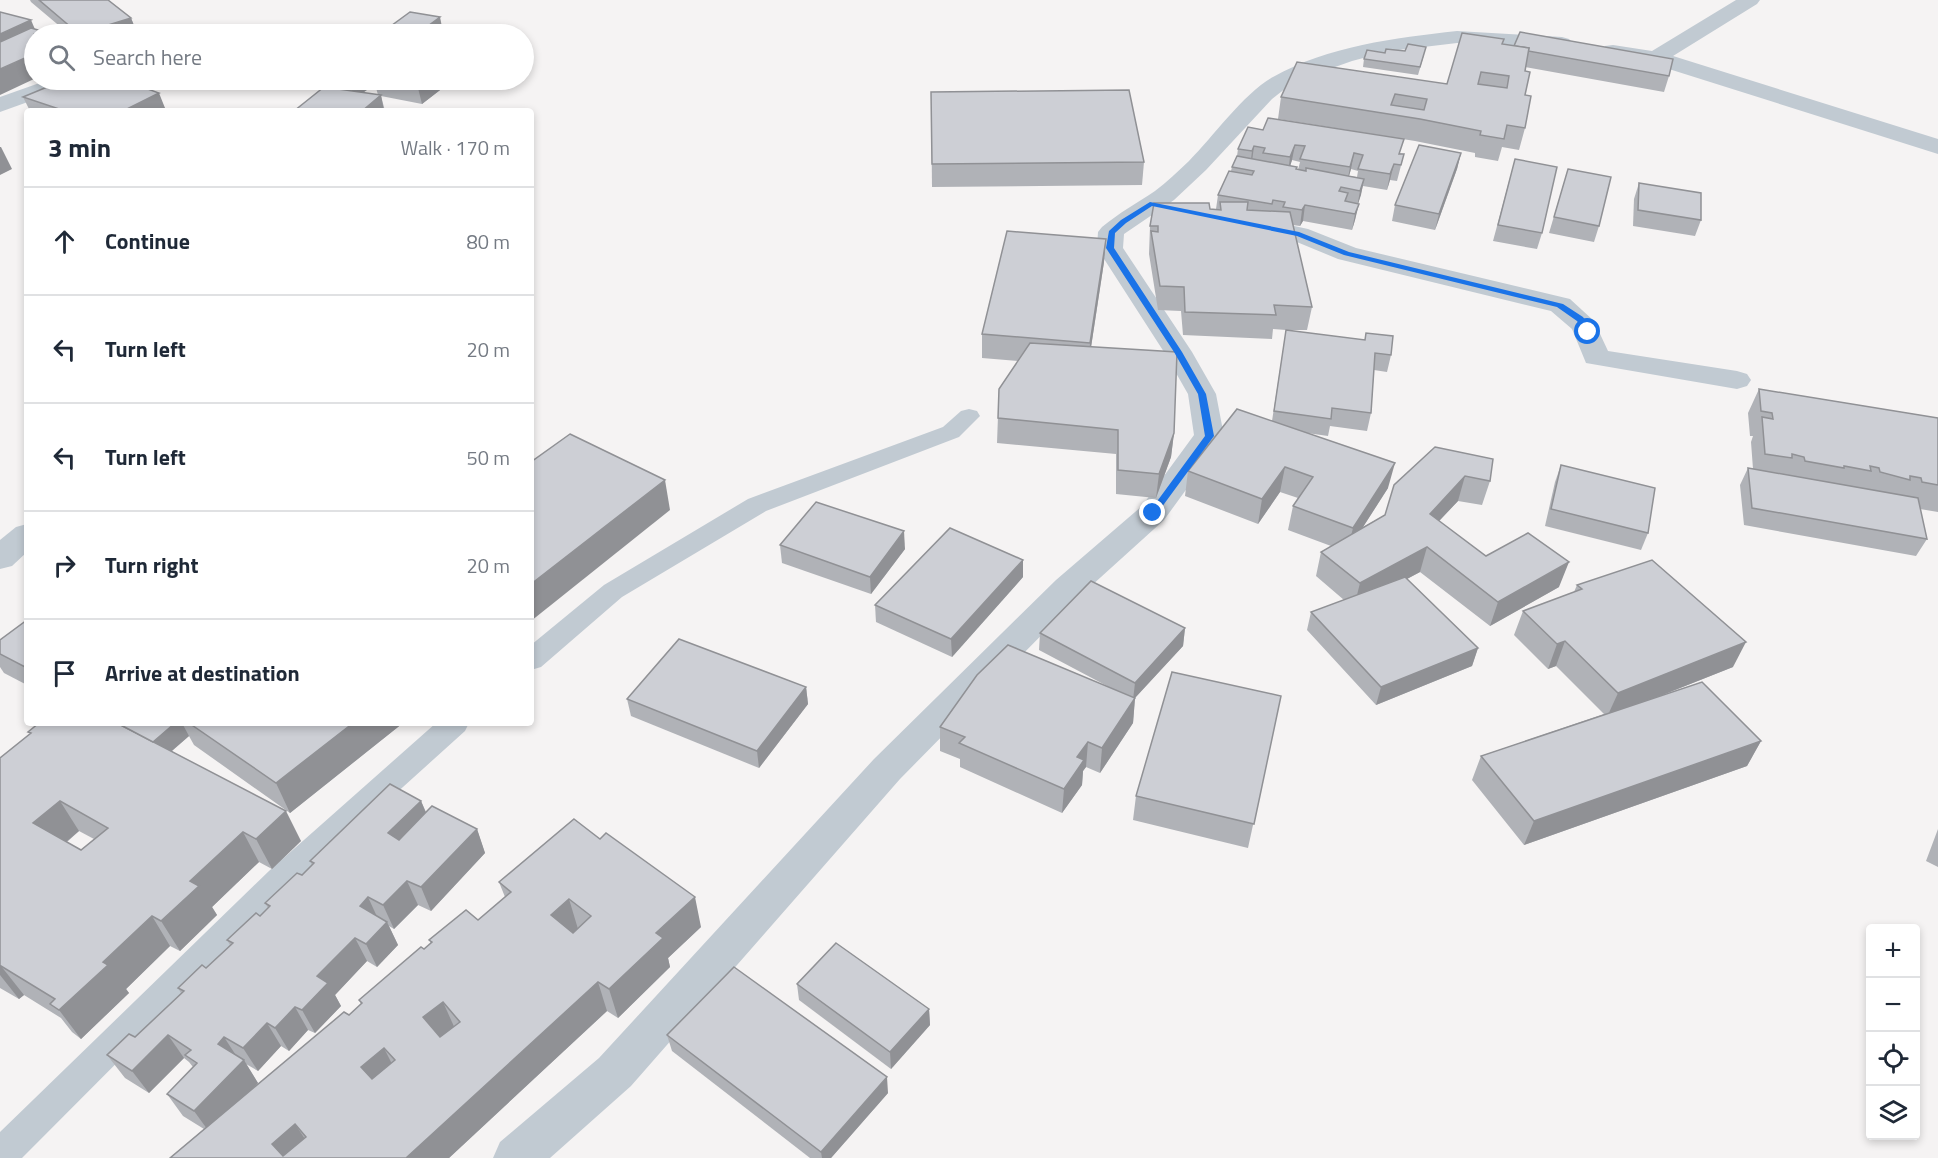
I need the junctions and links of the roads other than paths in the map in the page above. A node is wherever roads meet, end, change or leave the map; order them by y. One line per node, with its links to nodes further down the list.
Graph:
1 (1750, 0): 2 (street)
2 (1656, 58): 5 (street); 14 (street)
3 (40, 90): 4 (street)
4 (0, 105)
5 (1938, 147)
6 (1230, 220): 7 (street)
7 (1737, 380)
8 (969, 416): 11 (lane)
9 (24, 538): 10 (street)
10 (0, 558)
11 (534, 657)
12 (451, 726): 13 (lane)
13 (0, 1156)
14 (516, 1158)

